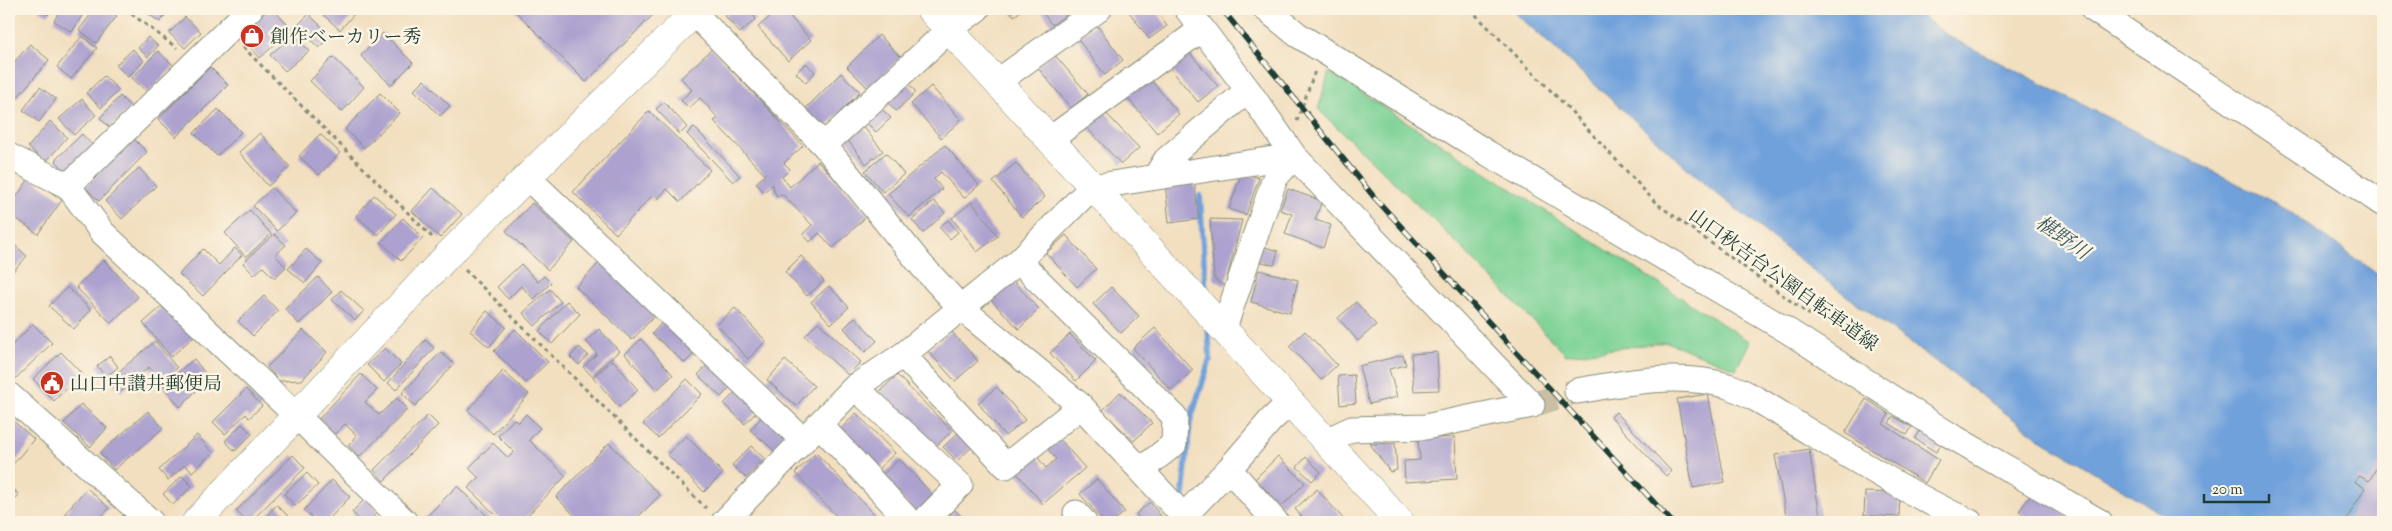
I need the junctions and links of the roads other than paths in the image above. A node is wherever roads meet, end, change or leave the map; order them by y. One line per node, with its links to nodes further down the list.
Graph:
1 (250, 9): 19 (street)
2 (930, 9): 10 (street)
3 (977, 9): 10 (street)
4 (1098, 9): 11 (street)
5 (1187, 9): 9 (street)
6 (1266, 9): 46 (street)
7 (2093, 9): 21 (street)
8 (694, 10): 14 (street); 17 (street)
9 (1202, 29): 12 (street); 13 (street)
10 (949, 30): 11 (street); 14 (street)
11 (997, 82): 13 (street)
12 (1248, 90): 16 (street); 18 (street)
13 (1050, 140): 20 (street)
14 (824, 145): 23 (street)
15 (9, 156): 19 (street)
16 (1294, 156): 18 (street); 24 (street); 33 (street)
17 (526, 176): 31 (street); 32 (street)
18 (1156, 176): 20 (street)
19 (68, 186): 31 (street)
20 (1092, 187): 22 (street); 24 (street)
21 (2383, 204)
22 (1019, 261): 23 (street); 35 (street)
23 (961, 308): 25 (street); 30 (street)
24 (1224, 328): 29 (street)
25 (902, 354): 26 (street); 30 (street)
26 (855, 386): 32 (street); 42 (street)
27 (1577, 391): 45 (street)
28 (9, 395): 38 (street)
29 (1289, 404): 33 (street); 34 (street)
30 (1081, 406): 35 (street)
31 (296, 415): 39 (street); 40 (street)
32 (811, 432): 36 (street); 41 (street)
33 (1325, 441): 44 (street)
34 (1229, 469): 37 (street); 43 (street)
35 (1141, 470): 37 (street)
36 (716, 515)
37 (1186, 519)
38 (152, 522)
39 (196, 522)
40 (405, 522)
41 (910, 522)
42 (923, 522)
43 (1276, 522)
44 (1400, 522)
45 (1970, 522)
46 (2100, 522)

